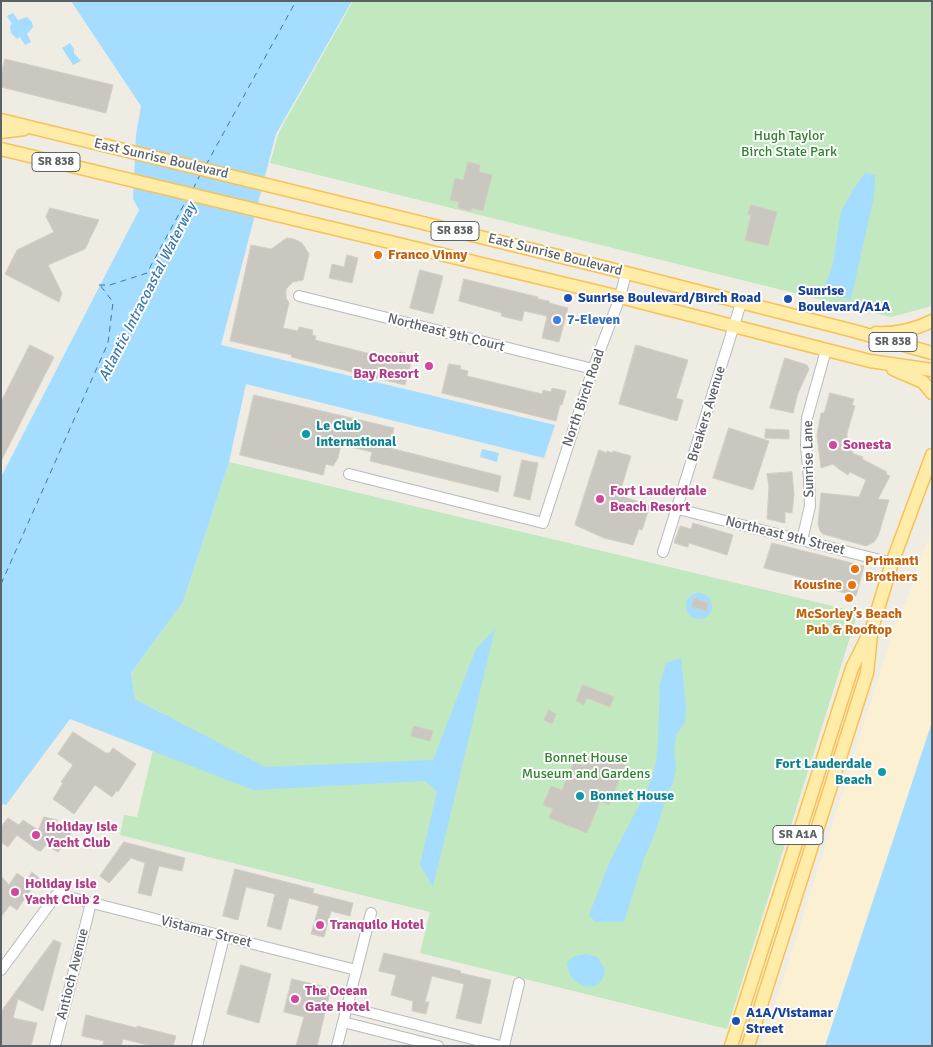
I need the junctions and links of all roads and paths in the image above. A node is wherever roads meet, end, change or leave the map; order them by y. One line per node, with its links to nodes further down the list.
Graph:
1 (1, 120): 2 (main road, East Sunrise Boulevard / SR 838)
2 (32, 128): 3 (main road); 5 (main road, East Sunrise Boulevard / SR 838)
3 (1, 132)
4 (1, 149): 7 (main road, East Sunrise Boulevard / SR 838)
5 (626, 273): 7 (street, North Birch Road); 8 (main road, East Sunrise Boulevard / SR 838)
6 (299, 296): 15 (street, Northeast 9th Court)
7 (620, 297): 10 (main road, East Sunrise Boulevard / SR 838); 15 (street, North Birch Road)
8 (741, 303): 10 (street, Breakers Avenue); 11 (main road, East Sunrise Boulevard / SR 838)
9 (932, 322): 11 (main road)
10 (735, 326): 12 (main road, East Sunrise Boulevard / SR 838); 20 (street, Breakers Avenue)
11 (854, 331): 13 (main road, East Sunrise Boulevard / SR 838)
12 (826, 350): 14 (main road, East Sunrise Boulevard / SR 838); 21 (street, Sunrise Lane)
13 (932, 353)
14 (880, 363): 16 (main road, East Sunrise Boulevard / SR 838); 17 (main road)
15 (593, 369): 19 (street, North Birch Road)
16 (932, 370)
17 (932, 393)
18 (932, 455): 23 (main road, SR A1A)
19 (349, 474)
20 (678, 509): 21 (street, Northeast 9th Street); 22 (street, Breakers Avenue)
21 (802, 540): 23 (street, Northeast 9th Street)
22 (663, 552)
23 (892, 563): 24 (main road, SR A1A)
24 (872, 628): 40 (main road, SR A1A); 41 (main road, SR A1A)
25 (91, 902): 27 (street, Vistamar Street); 28 (street, Vistamar Street); 35 (street, Antioch Avenue)
26 (371, 913): 29 (street)
27 (224, 937): 29 (street, Vistamar Street); 36 (street)
28 (1, 970)
29 (356, 970): 31 (street)
30 (520, 983): 39 (street)
31 (347, 1006): 32 (street); 33 (street)
32 (343, 1022): 34 (street); 37 (street)
33 (425, 1026): 34 (street); 39 (street)
34 (421, 1042): 38 (street)
35 (55, 1046)
36 (197, 1046)
37 (337, 1046)
38 (438, 1046)
39 (502, 1046)
40 (732, 1046)
41 (748, 1046)

